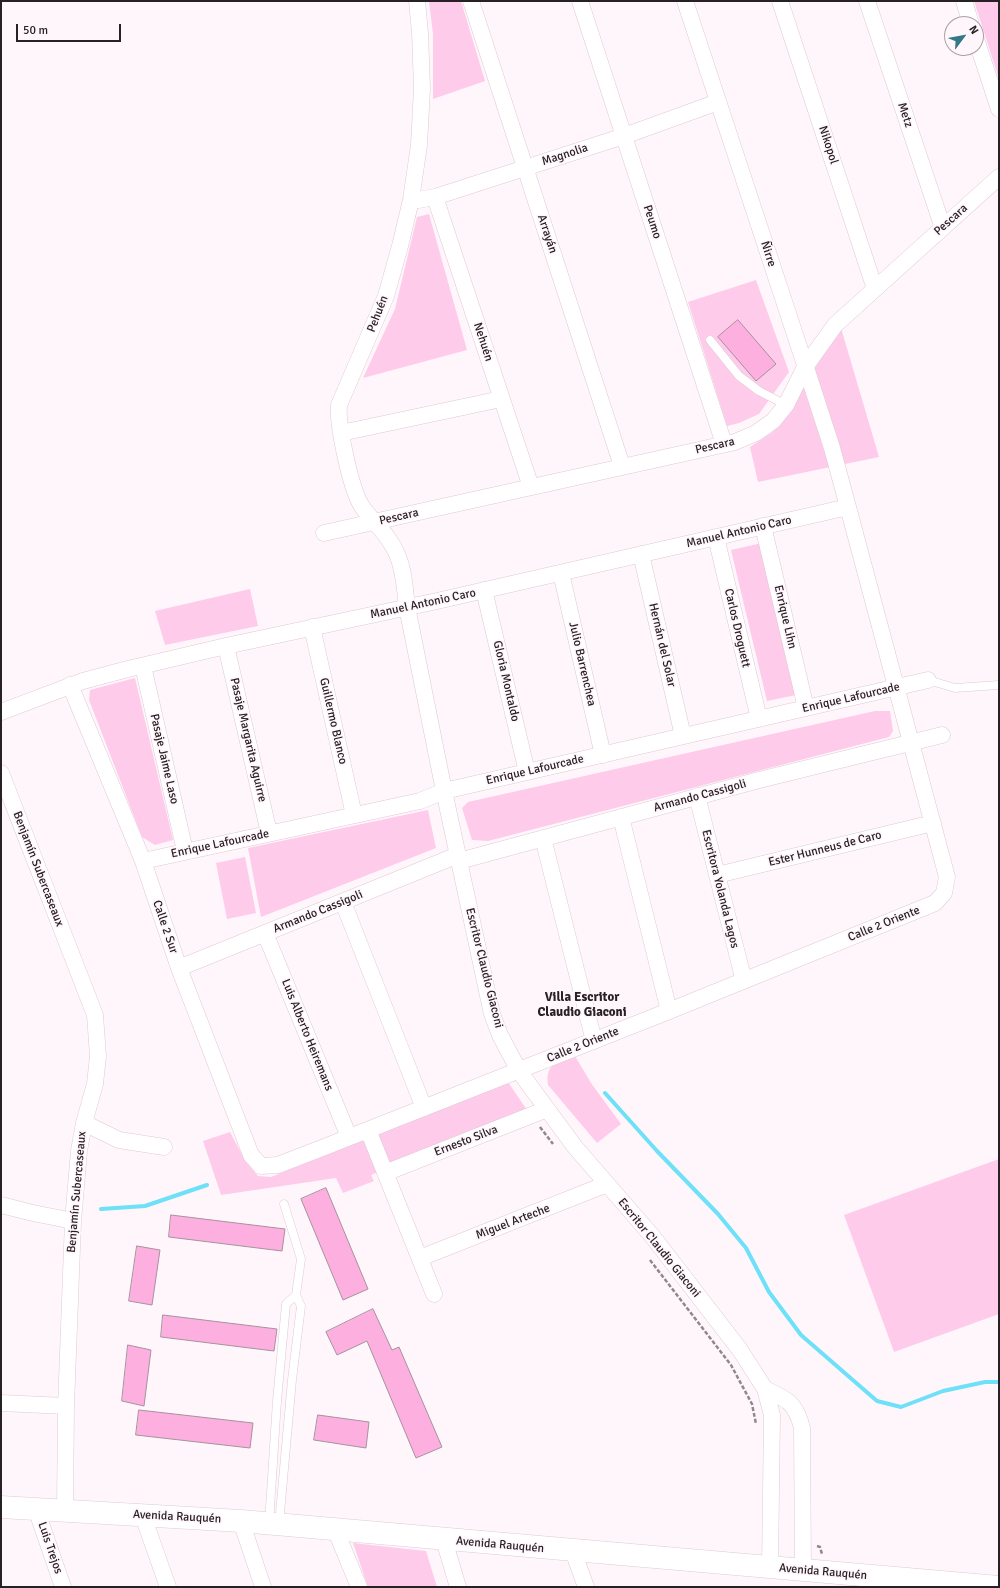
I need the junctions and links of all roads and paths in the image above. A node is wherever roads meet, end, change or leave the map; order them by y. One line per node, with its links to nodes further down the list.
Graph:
1 (417, 1): 16 (street, Pehuén)
2 (471, 1): 13 (street, Arrayán)
3 (580, 1): 12 (street, Peumo)
4 (685, 1): 10 (street, Ñirre)
5 (780, 1): 18 (street, Nikopol)
6 (867, 1): 17 (street, Metz)
7 (964, 1): 8 (street)
8 (969, 16)
9 (982, 56): 11 (street)
10 (718, 102): 12 (street, Magnolia); 20 (street, Ñirre)
11 (999, 109)
12 (624, 136): 13 (street, Magnolia); 24 (street, Peumo)
13 (526, 168): 15 (street, Magnolia); 25 (street, Arrayán)
14 (999, 177): 17 (street, Pescara)
15 (435, 197): 16 (street, Magnolia); 21 (street, Nehuén)
16 (411, 200): 23 (street, Pehuén)
17 (942, 228): 18 (street, Pescara)
18 (875, 289): 20 (street, Pescara)
19 (710, 340): 22 (lane)
20 (805, 366): 22 (street, Pescara); 27 (street, Ñirre)
21 (501, 399): 23 (street); 26 (street, Nehuén)
22 (786, 405): 24 (street, Pescara)
23 (341, 433): 28 (street, Pehuén)
24 (724, 444): 25 (street, Pescara)
25 (622, 466): 26 (street, Pescara)
26 (531, 487): 28 (street, Pescara)
27 (848, 507): 29 (street, Manuel Antonio Caro); 42 (street, Ñirre)
28 (376, 522): 30 (street, Pescara); 35 (street, Pehuén)
29 (763, 526): 31 (street, Manuel Antonio Caro); 43 (street, Enrique Lihn)
30 (324, 533)
31 (716, 537): 32 (street, Manuel Antonio Caro); 45 (street, Carlos Droguett)
32 (641, 554): 33 (street, Manuel Antonio Caro); 47 (street, Hernán del Solar)
33 (561, 572): 34 (street, Manuel Antonio Caro); 49 (street, Julio Barrenchea)
34 (484, 590): 35 (street, Manuel Antonio Caro); 50 (street, Gloria Montaldo)
35 (407, 608): 36 (street, Manuel Antonio Caro); 52 (street, Escritor Claudio Giaconi)
36 (312, 627): 37 (street, Manuel Antonio Caro); 54 (street, Guillermo Blanco)
37 (226, 646): 38 (street, Manuel Antonio Caro); 57 (street, Pasaje Margarita Aguirre)
38 (143, 666): 41 (street, Manuel Antonio Caro); 59 (street, Pasaje Jaime Laso)
39 (928, 680): 40 (lane); 42 (street, Enrique Lafourcade)
40 (999, 685)
41 (70, 686): 44 (street, Manuel Antonio Caro); 61 (street, Calle 2 Sur)
42 (896, 687): 43 (street, Enrique Lafourcade); 48 (street, Ñirre)
43 (806, 708): 45 (street, Enrique Lafourcade)
44 (1, 712)
45 (759, 719): 47 (street, Enrique Lafourcade)
46 (942, 735): 48 (street, Armando Cassigoli)
47 (684, 736): 49 (street, Enrique Lafourcade)
48 (911, 743): 53 (street, Armando Cassigoli); 56 (street, Ñirre)
49 (603, 755): 50 (street, Enrique Lafourcade)
50 (527, 772): 52 (street, Enrique Lafourcade)
51 (1, 773): 74 (street, Benjamín Subercaseaux)
52 (444, 791): 54 (street, Enrique Lafourcade); 60 (street, Escritor Claudio Giaconi)
53 (697, 796): 55 (street, Armando Cassigoli); 62 (street, Escritora Yolanda Lagos)
54 (354, 815): 57 (street, Enrique Lafourcade)
55 (622, 817): 58 (street, Armando Cassigoli); 68 (street)
56 (933, 823): 62 (street, Ester Hunneus de Caro); 63 (street, Ñirre)
57 (269, 833): 59 (street, Enrique Lafourcade)
58 (543, 838): 60 (street, Armando Cassigoli); 69 (street)
59 (185, 851): 61 (street, Enrique Lafourcade)
60 (458, 858): 64 (street, Armando Cassigoli); 70 (street, Escritor Claudio Giaconi)
61 (143, 861): 66 (street, Calle 2 Sur)
62 (717, 876): 67 (street, Escritora Yolanda Lagos)
63 (944, 893): 67 (street, Calle 2 Oriente)
64 (343, 902): 65 (street, Armando Cassigoli); 71 (street)
65 (265, 933): 66 (street, Armando Cassigoli); 76 (street, Luis Alberto Heiremans)
66 (179, 968): 79 (street, Calle 2 Sur)
67 (744, 981): 68 (street, Calle 2 Oriente)
68 (669, 1011): 69 (street, Calle 2 Oriente)
69 (594, 1040): 70 (street, Calle 2 Oriente)
70 (519, 1070): 71 (street, Calle 2 Oriente); 72 (street, Escritor Claudio Giaconi)
71 (424, 1108): 75 (street, Calle 2 Oriente)
72 (547, 1109): 73 (street, Ernesto Silva); 81 (street, Escritor Claudio Giaconi)
73 (532, 1115): 77 (path); 80 (street, Ernesto Silva)
74 (84, 1123): 78 (street); 84 (street, Benjamín Subercaseaux)
75 (368, 1130): 76 (street, Calle 2 Oriente); 80 (street)
76 (349, 1137): 79 (street, Calle 2 Oriente)
77 (554, 1145)
78 (164, 1147)
79 (261, 1166)
80 (385, 1173): 86 (street)
81 (607, 1184): 86 (street, Miguel Arteche); 92 (street, Escritor Claudio Giaconi)
82 (284, 1204): 88 (lane)
83 (1, 1205): 84 (street)
84 (73, 1221): 95 (street, Benjamín Subercaseaux)
85 (646, 1255): 96 (path)
86 (420, 1258): 87 (street)
87 (434, 1294)
88 (296, 1295): 89 (lane); 90 (lane)
89 (280, 1366): 90 (lane); 91 (lane)
90 (294, 1367): 93 (lane)
91 (278, 1389): 93 (lane); 102 (lane)
92 (765, 1389): 106 (street, Escritor Claudio Giaconi); 107 (street, Escritor Claudio Giaconi)
93 (291, 1390): 102 (lane)
94 (1, 1403): 95 (street)
95 (66, 1406): 99 (street, Benjamín Subercaseaux)
96 (757, 1428)
97 (1, 1507): 98 (main road, Avenida Rauquén)
98 (36, 1509): 99 (main road, Avenida Rauquén); 109 (street, Luis Trejos)
99 (65, 1510): 100 (main road, Avenida Rauquén)
100 (143, 1516): 101 (main road, Avenida Rauquén); 110 (street)
101 (241, 1521): 102 (main road, Avenida Rauquén); 111 (street)
102 (274, 1524): 103 (main road, Avenida Rauquén)
103 (335, 1530): 104 (main road, Avenida Rauquén); 112 (street)
104 (444, 1540): 105 (main road, Avenida Rauquén); 113 (street)
105 (573, 1551): 106 (main road, Avenida Rauquén); 114 (street)
106 (770, 1567): 107 (main road, Avenida Rauquén)
107 (803, 1570): 108 (main road, Avenida Rauquén)
108 (999, 1586)
109 (63, 1587)
110 (168, 1587)
111 (263, 1587)
112 (359, 1587)
113 (458, 1587)
114 (586, 1587)

